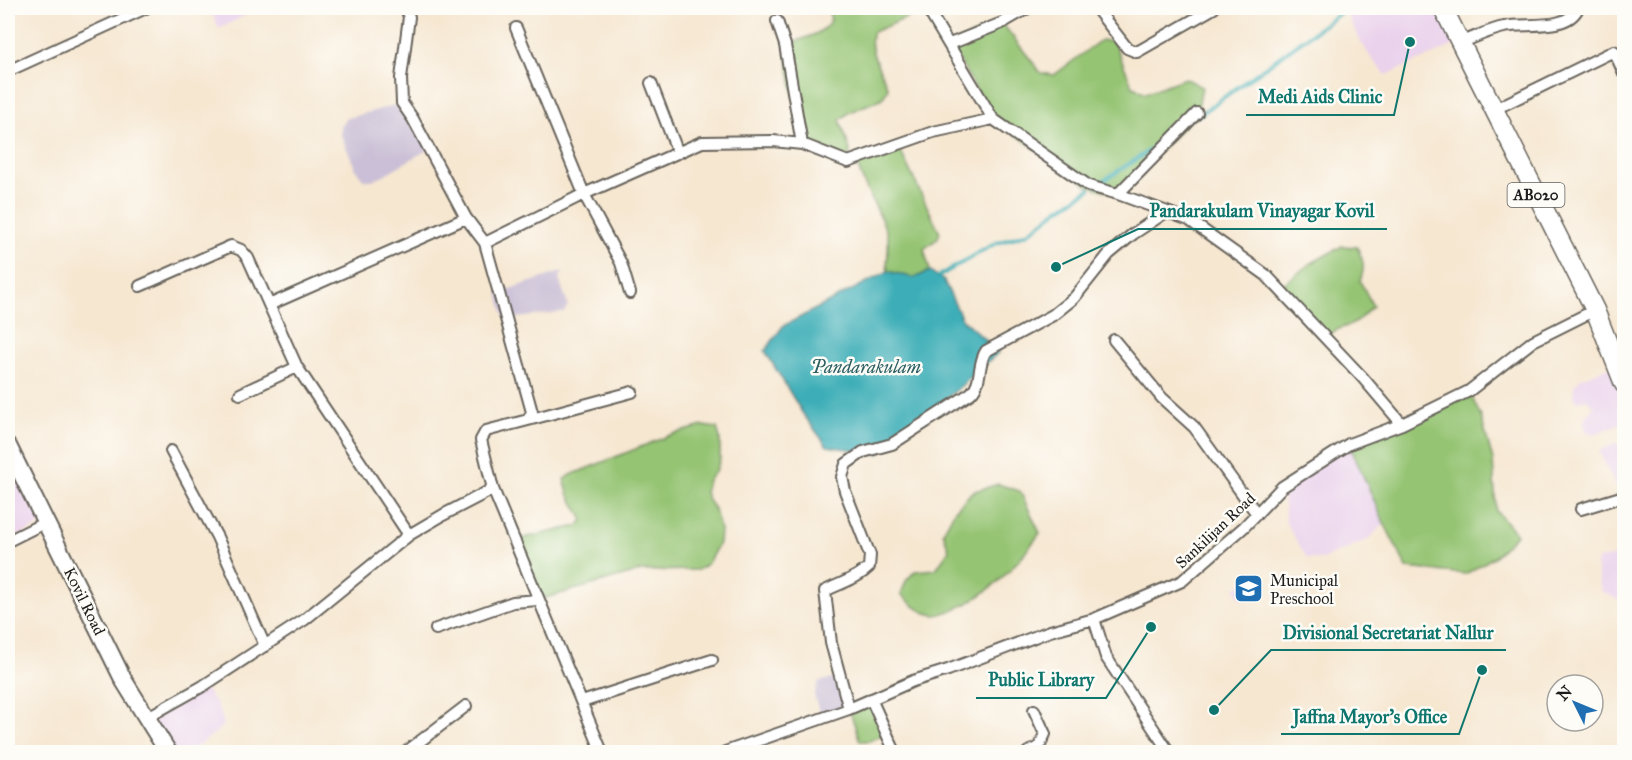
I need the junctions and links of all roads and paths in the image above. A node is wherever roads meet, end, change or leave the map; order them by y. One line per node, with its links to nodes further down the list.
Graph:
1 (146, 8): 13 (street)
2 (406, 8): 24 (street)
3 (927, 8): 12 (street)
4 (1028, 8): 12 (street)
5 (1096, 8): 6 (street)
6 (1214, 8)
7 (1443, 8): 11 (main road, AB020)
8 (1578, 8): 11 (street)
9 (777, 21): 19 (street)
10 (516, 28): 21 (street)
11 (1459, 43): 16 (main road, AB020)
12 (950, 44): 18 (street)
13 (8, 71)
14 (1624, 73): 16 (street)
15 (651, 83): 20 (street)
16 (1493, 110): 29 (main road, AB020)
17 (1197, 113): 22 (street)
18 (993, 119): 19 (street); 22 (street)
19 (802, 144): 20 (street)
20 (678, 153): 21 (street)
21 (584, 194): 25 (street); 27 (street)
22 (1118, 194): 23 (street)
23 (1166, 212): 36 (street); 54 (street)
24 (466, 218): 25 (street); 28 (street)
25 (485, 243): 35 (street)
26 (140, 286): 28 (street)
27 (630, 293)
28 (269, 304): 31 (street)
29 (1595, 310): 32 (main road, AB020); 36 (street, Sankilijan Road)
30 (1114, 340): 42 (street)
31 (297, 367): 34 (street); 44 (street)
32 (1624, 384)
33 (632, 392): 35 (street)
34 (240, 394)
35 (528, 420): 39 (street)
36 (1402, 424): 42 (street, Sankilijan Road)
37 (8, 446): 43 (street, Kovil Road)
38 (171, 452): 49 (street)
39 (493, 489): 44 (street); 46 (street)
40 (1624, 496): 41 (street)
41 (1581, 509)
42 (1257, 514): 47 (street, Sankilijan Road)
43 (46, 522): 45 (street); 56 (street, Kovil Road)
44 (410, 535): 49 (street)
45 (8, 541)
46 (538, 600): 48 (street); 52 (street)
47 (1094, 619): 51 (street, Sankilijan Road); 63 (street)
48 (436, 628)
49 (265, 646): 56 (street)
50 (712, 660): 52 (street)
51 (872, 699): 54 (street, Sankilijan Road); 61 (street)
52 (582, 702): 59 (street)
53 (466, 706): 58 (street)
54 (849, 709): 60 (street, Sankilijan Road)
55 (1035, 710): 62 (street)
56 (146, 718): 57 (street, Kovil Road)
57 (168, 753)
58 (406, 753)
59 (602, 753)
60 (725, 753)
61 (895, 753)
62 (1028, 753)
63 (1169, 753)

